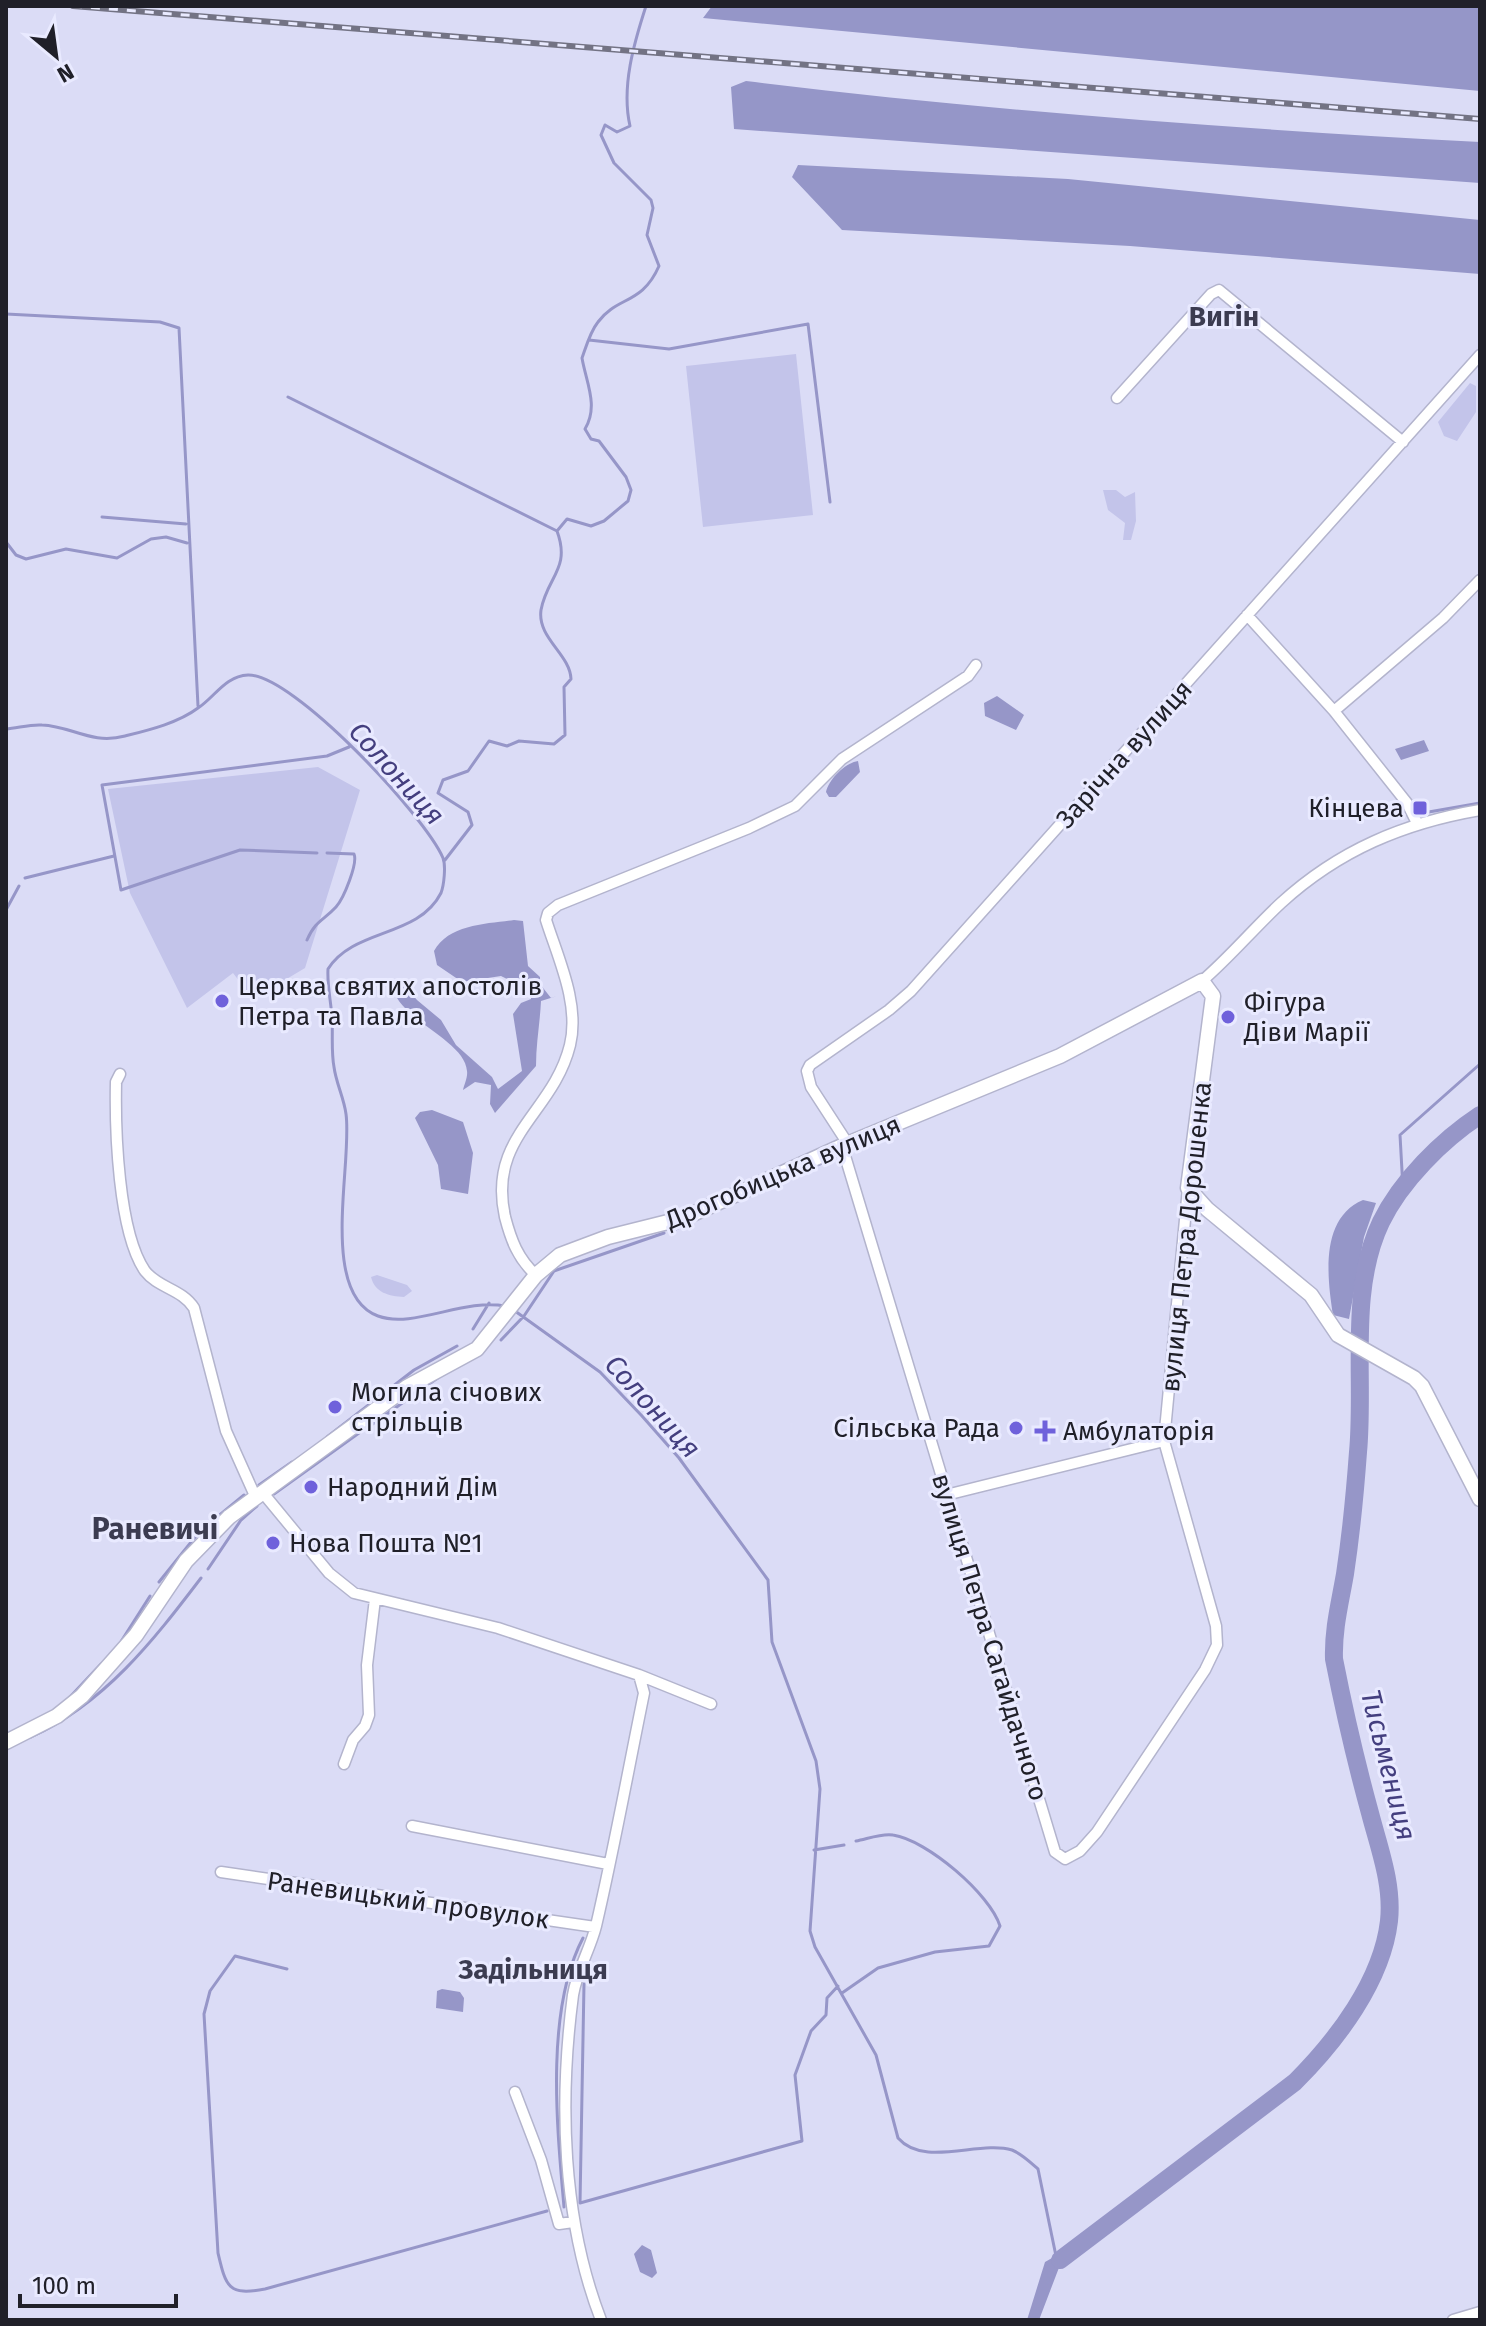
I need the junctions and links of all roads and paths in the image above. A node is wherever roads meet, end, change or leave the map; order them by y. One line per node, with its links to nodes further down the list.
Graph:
1 (1480, 355): 3 (street, Зарічна вулиця)
2 (1117, 398): 3 (street)
3 (1403, 442): 5 (street, Зарічна вулиця)
4 (1480, 580): 7 (street)
5 (1247, 615): 7 (street); 12 (street, Зарічна вулиця)
6 (976, 665): 14 (street)
7 (1334, 711): 9 (street)
8 (1480, 810): 9 (street, Дрогобицька вулиця)
9 (1417, 823): 10 (street, Дрогобицька вулиця)
10 (1202, 981): 12 (street, Дрогобицька вулиця); 13 (street, вулиця Петра Дорошенка)
11 (120, 1074): 16 (street)
12 (845, 1145): 14 (street, Дрогобицька вулиця); 17 (street, вулиця Петра Сагайдачного)
13 (1188, 1188): 15 (street, вулиця Петра Дорошенка); 18 (street)
14 (536, 1275): 16 (street, Дрогобицька вулиця)
15 (1164, 1441): 17 (street); 25 (street, вулиця Петра Дорошенка)
16 (259, 1495): 19 (street); 22 (street, Дрогобицька вулиця)
17 (946, 1495): 25 (street, вулиця Петра Сагайдачного)
18 (1480, 1499)
19 (375, 1599): 20 (street); 23 (street)
20 (639, 1675): 21 (street); 26 (street)
21 (711, 1704)
22 (6, 1742)
23 (344, 1764)
24 (412, 1826): 26 (street)
25 (1055, 1852)
26 (608, 1864): 28 (street)
27 (221, 1872): 28 (street, Раневицький провулок)
28 (595, 1927): 30 (street)
29 (515, 2092): 30 (street)
30 (573, 2222): 32 (street)
31 (1480, 2312): 33 (street)
32 (601, 2320)
33 (1453, 2320)

